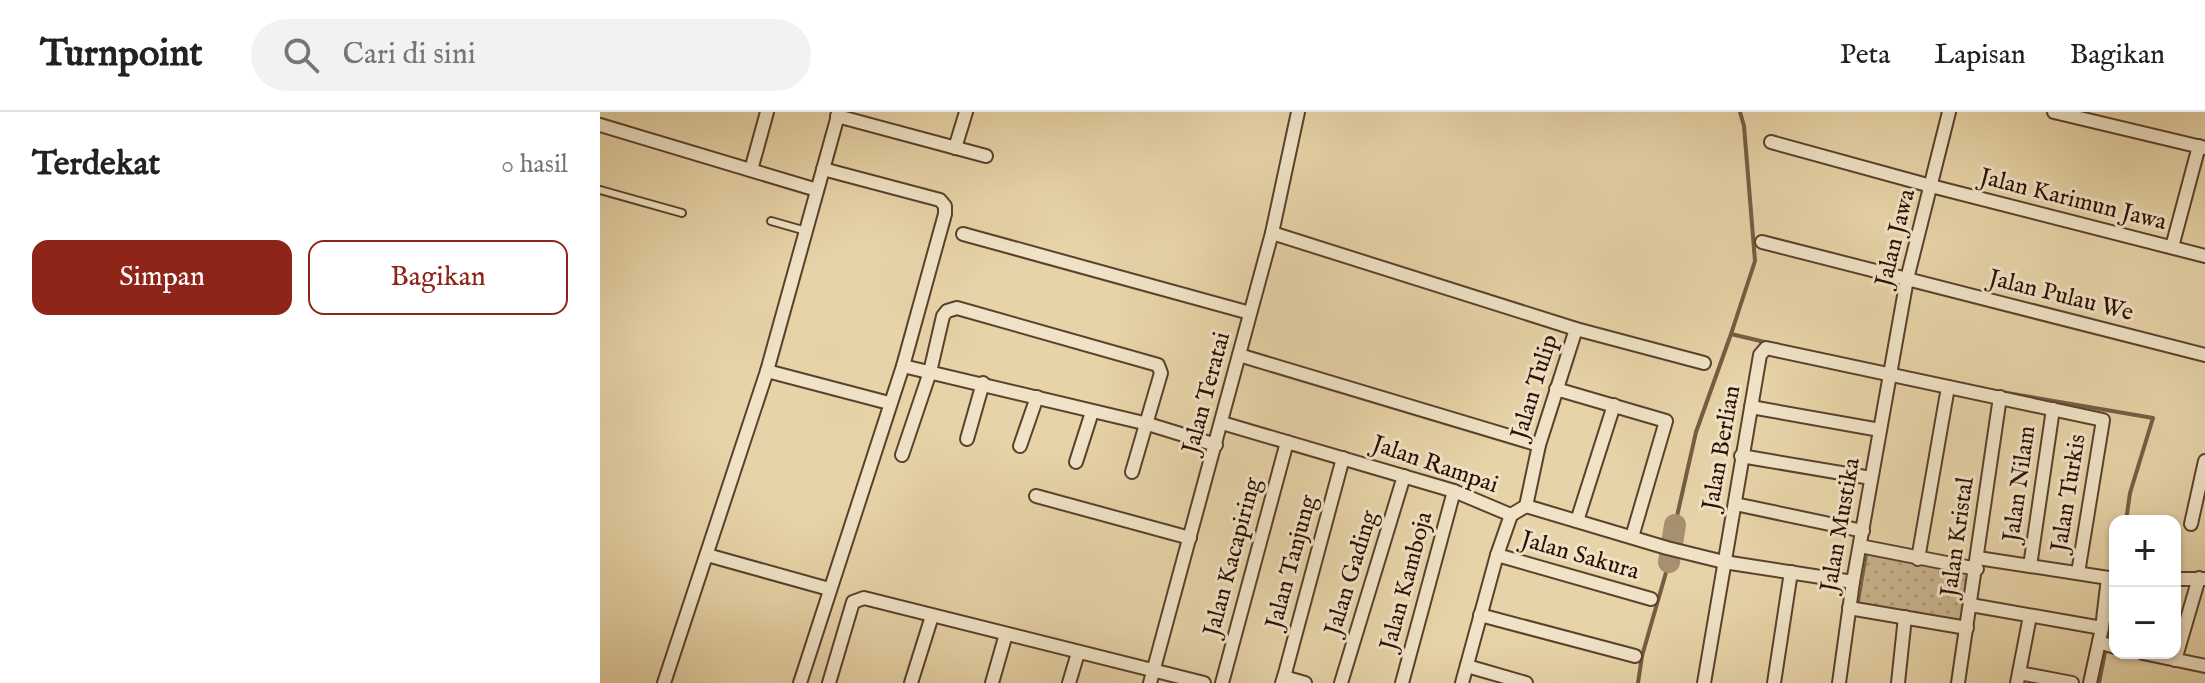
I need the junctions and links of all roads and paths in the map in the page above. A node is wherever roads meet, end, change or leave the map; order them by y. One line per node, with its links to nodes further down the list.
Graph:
1 (767, 112): 14 (street)
2 (966, 112): 11 (street)
3 (1298, 112): 21 (street, Jalan Teratai)
4 (1949, 112): 15 (street, Jalan Jawa)
5 (2054, 112): 7 (street)
6 (838, 114): 11 (street); 13 (street)
7 (2068, 114): 10 (street)
8 (600, 125): 14 (street)
9 (1771, 142): 15 (street, Jalan Karimun Jawa)
10 (2202, 147): 24 (street)
11 (955, 148): 12 (street)
12 (986, 156)
13 (823, 169): 17 (street); 32 (street)
14 (751, 170): 17 (street)
15 (1931, 186): 24 (street, Jalan Karimun Jawa); 26 (street, Jalan Jawa)
16 (600, 190): 18 (lane)
17 (817, 190): 20 (street)
18 (682, 213)
19 (771, 221): 20 (lane)
20 (806, 231): 33 (street)
21 (1272, 233): 27 (street, Jalan Teratai); 28 (street)
22 (963, 234): 27 (street)
23 (1762, 242): 26 (street, Jalan Pulau We)
24 (2172, 247): 25 (street, Jalan Karimun Jawa)
25 (2205, 256)
26 (1907, 279): 30 (street, Jalan Pulau We); 34 (street, Jalan Jawa)
27 (1250, 313): 29 (street, Jalan Teratai)
28 (1576, 329): 31 (street); 37 (street, Jalan Tulip)
29 (1239, 355): 45 (street, Jalan Teratai); 51 (street)
30 (2205, 355)
31 (1704, 363)
32 (918, 370): 35 (street); 40 (street); 46 (street); 53 (street)
33 (767, 371): 40 (street); 72 (street)
34 (1890, 371): 36 (street); 42 (street, Jalan Berlian); 47 (street, Jalan Mustika)
35 (983, 383): 38 (street); 48 (street)
36 (1948, 387): 39 (street); 74 (street)
37 (1556, 389): 41 (street); 51 (street, Jalan Tulip)
38 (1037, 397): 44 (street); 52 (street)
39 (2000, 397): 43 (street); 76 (street, Jalan Kristal)
40 (889, 403): 85 (street)
41 (1614, 405): 66 (street); 69 (street)
42 (1751, 407): 47 (street); 54 (street, Jalan Berlian)
43 (2053, 409): 77 (street, Jalan Nilam); 79 (street, Jalan Turkis)
44 (1092, 412): 46 (street); 57 (street)
45 (1222, 423): 49 (street, Jalan Rampai); 50 (street, Jalan Teratai)
46 (1148, 424): 50 (street); 58 (street)
47 (1880, 430): 60 (street, Jalan Mustika)
48 (967, 439)
49 (1287, 442): 55 (street, Jalan Rampai); 113 (street, Jalan Kacapiring)
50 (1216, 445): 70 (street, Jalan Teratai)
51 (1539, 445): 64 (street, Jalan Tulip)
52 (1020, 446)
53 (902, 455)
54 (1741, 456): 60 (street); 63 (street, Jalan Berlian)
55 (1343, 458): 59 (street, Jalan Rampai); 105 (street, Jalan Tanjung)
56 (2205, 461): 67 (street)
57 (1076, 462)
58 (1132, 472)
59 (1404, 476): 61 (street, Jalan Rampai); 115 (street, Jalan Gading)
60 (1871, 478): 68 (street, Jalan Mustika)
61 (1454, 491): 65 (street, Jalan Rampai); 116 (street, Jalan Kamboja)
62 (1036, 496): 70 (street)
63 (1735, 504): 68 (street); 75 (street, Jalan Berlian)
64 (1526, 506): 65 (street, Jalan Rampai); 66 (street, Jalan Rampai)
65 (1511, 515): 73 (street)
66 (1577, 521): 69 (street, Jalan Rampai)
67 (2191, 524)
68 (1863, 531): 71 (street, Jalan Mustika)
69 (1632, 537): 75 (street, Jalan Rampai)
70 (1190, 538): 103 (street, Jalan Teratai)
71 (1860, 546): 74 (street); 83 (street, Jalan Mustika)
72 (707, 555): 85 (street); 106 (street)
73 (1497, 555): 86 (street, Jalan Sakura); 89 (street)
74 (1918, 559): 76 (street)
75 (1724, 562): 78 (street, Jalan Rampai); 119 (street, Jalan Berlian)
76 (1978, 564): 77 (street); 87 (street, Jalan Kristal)
77 (2030, 566): 79 (street)
78 (1791, 572): 83 (street, Jalan Rampai); 120 (street)
79 (2078, 573): 80 (street)
80 (2109, 579)
81 (2181, 579): 82 (street)
82 (2202, 579): 100 (street)
83 (1853, 582): 88 (street, Jalan Mustika)
84 (2110, 587): 94 (street)
85 (829, 589): 107 (street)
86 (1651, 599)
87 (1971, 605): 91 (street); 93 (street, Jalan Kristal)
88 (1849, 608): 92 (street); 121 (street, Jalan Mustika)
89 (1480, 615): 98 (street); 101 (street)
90 (932, 616): 95 (street); 108 (street); 109 (street)
91 (2030, 616): 94 (street); 104 (street)
92 (1905, 617): 93 (street); 122 (street)
93 (1967, 628): 123 (street, Jalan Kristal)
94 (2102, 628): 96 (street)
95 (1006, 634): 97 (street); 110 (street)
96 (2107, 644): 125 (street)
97 (1078, 653): 103 (street); 111 (street)
98 (1635, 656)
99 (2170, 659): 100 (street)
100 (2175, 660): 102 (street)
101 (1467, 666): 117 (street); 118 (street)
102 (2205, 666)
103 (1151, 677): 112 (street)
104 (2018, 678): 124 (street)
105 (1283, 680): 114 (street)
106 (664, 683)
107 (800, 683)
108 (829, 683)
109 (911, 683)
110 (992, 683)
111 (1069, 683)
112 (1204, 683)
113 (1222, 683)
114 (1305, 683)
115 (1341, 683)
116 (1402, 683)
117 (1462, 683)
118 (1526, 683)
119 (1704, 683)
120 (1774, 683)
121 (1839, 683)
122 (1898, 683)
123 (1958, 683)
124 (2072, 683)
125 (2090, 683)

